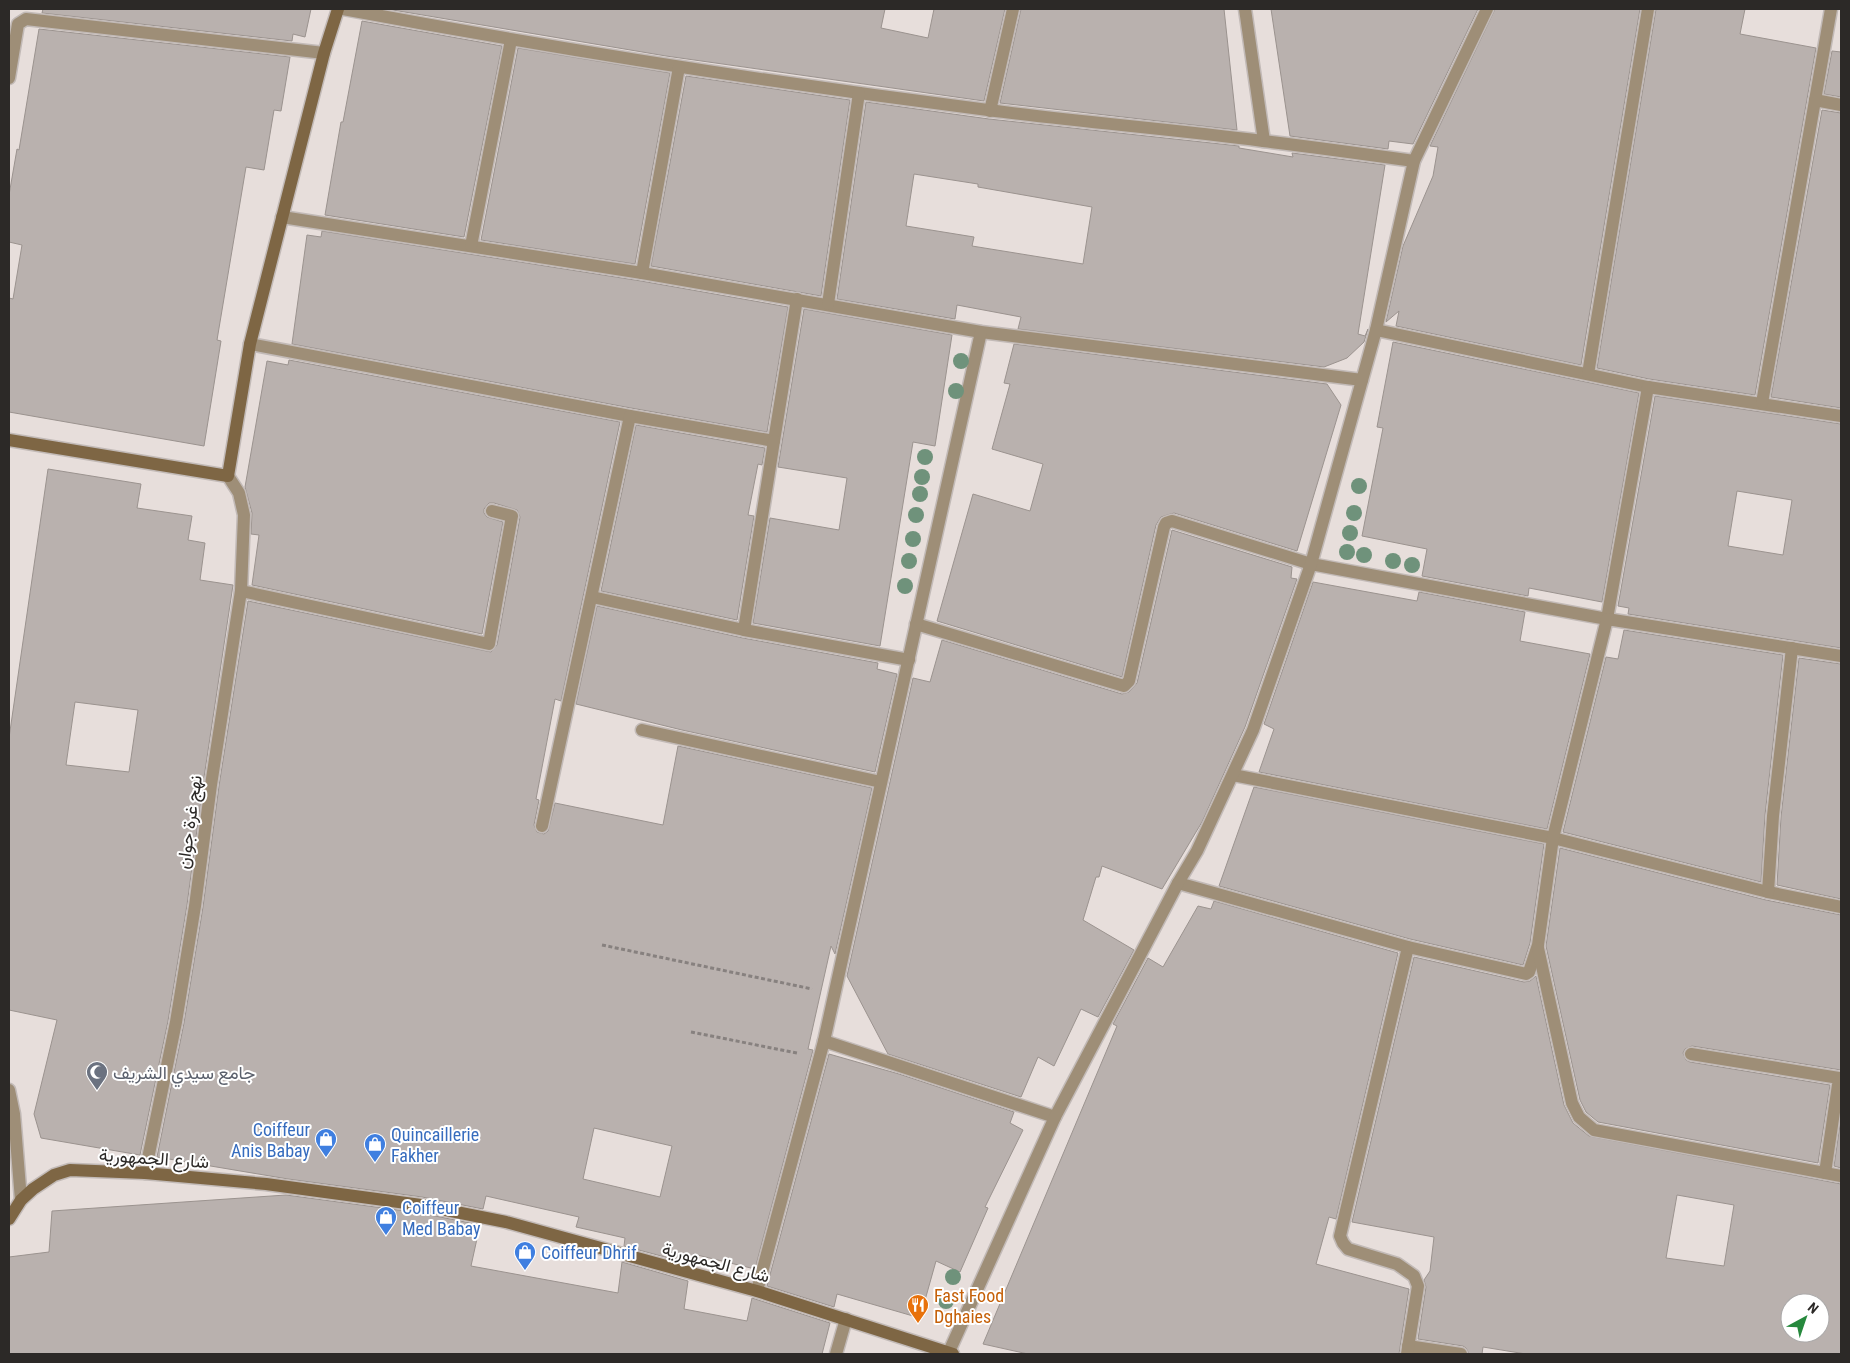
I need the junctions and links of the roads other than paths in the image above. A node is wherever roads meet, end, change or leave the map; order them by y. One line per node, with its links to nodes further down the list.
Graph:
1 (338, 9): 10 (street)
2 (343, 9): 9 (street)
3 (1013, 9): 16 (street)
4 (1245, 9): 17 (street)
5 (1486, 9): 18 (street)
6 (1648, 9): 27 (street)
7 (1831, 9): 14 (street)
8 (13, 27): 10 (street); 12 (street)
9 (511, 40): 11 (street); 20 (street)
10 (324, 53): 19 (street)
11 (679, 67): 13 (street); 21 (street)
12 (9, 78)
13 (859, 93): 16 (street); 23 (street)
14 (1815, 100): 15 (street); 30 (street)
15 (1841, 105)
16 (990, 111): 17 (street)
17 (1264, 141): 18 (street)
18 (1414, 161): 24 (street)
19 (282, 217): 20 (street); 26 (street)
20 (471, 246): 21 (street)
21 (642, 273): 22 (street)
22 (797, 299): 23 (street); 34 (street)
23 (828, 304): 25 (street)
24 (1376, 330): 27 (street); 28 (street)
25 (981, 332): 28 (street); 41 (street)
26 (250, 344): 31 (street); 35 (street)
27 (1588, 374): 29 (street)
28 (1362, 380): 37 (street)
29 (1648, 387): 30 (street); 40 (street)
30 (1762, 403): 32 (street)
31 (630, 416): 34 (street); 39 (street)
32 (1841, 416)
33 (9, 440): 35 (street)
34 (774, 441): 42 (street)
35 (228, 476): 38 (street, نهج غرة جوان)
36 (492, 511): 38 (street)
37 (1311, 564): 40 (street); 41 (street); 47 (street)
38 (241, 591): 61 (street, نهج غرة جوان)
39 (592, 597): 42 (street); 49 (street)
40 (1607, 619): 43 (street); 50 (street)
41 (916, 624): 45 (street)
42 (744, 630): 45 (street)
43 (1792, 648): 44 (street); 52 (street)
44 (1841, 656)
45 (909, 660): 48 (street)
46 (642, 730): 48 (street)
47 (1233, 775): 50 (street); 51 (street)
48 (882, 782): 56 (street)
49 (542, 826)
50 (1553, 838): 52 (street); 54 (street)
51 (1178, 883): 55 (street); 59 (street)
52 (1768, 892): 53 (street)
53 (1841, 908)
54 (1538, 945): 55 (street); 60 (street)
55 (1408, 947): 67 (street)
56 (824, 1041): 59 (street); 65 (street)
57 (1691, 1054): 60 (street)
58 (9, 1090): 63 (street)
59 (1056, 1117): 69 (street)
60 (1825, 1173): 62 (street)
61 (145, 1174): 63 (street, شارع الجمهورية); 65 (street, شارع الجمهورية)
62 (1841, 1176)
63 (21, 1200): 64 (street, شارع الجمهورية)
64 (9, 1219)
65 (757, 1291): 66 (street, شارع الجمهورية)
66 (846, 1319): 68 (street); 69 (street, شارع الجمهورية)
67 (1408, 1350): 70 (street)
68 (836, 1354)
69 (949, 1354)
70 (1461, 1354)

